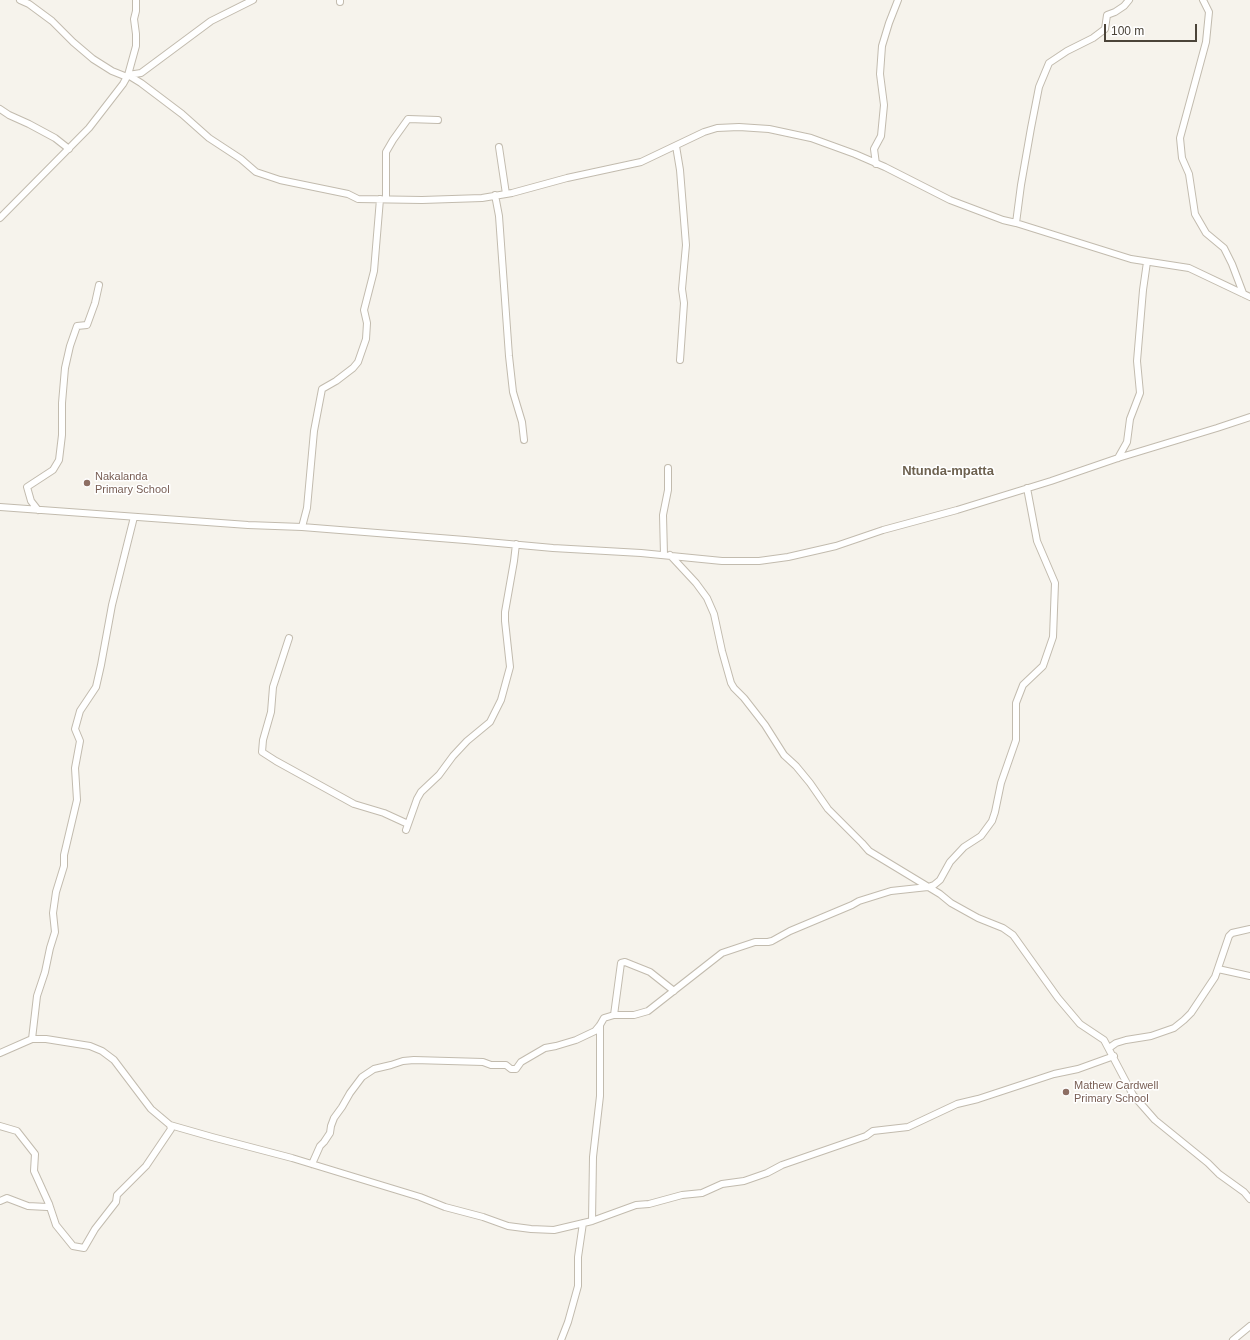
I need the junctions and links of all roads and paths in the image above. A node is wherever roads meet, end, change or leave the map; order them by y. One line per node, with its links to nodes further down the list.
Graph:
1 (20, 0): 7 (street)
2 (136, 0): 7 (street)
3 (253, 0): 7 (street)
4 (898, 0): 13 (street)
5 (1128, 0): 18 (street)
6 (1203, 0): 21 (street)
7 (127, 76): 12 (street); 16 (street)
8 (0, 109): 12 (street)
9 (438, 120): 16 (street)
10 (676, 146): 13 (street); 14 (street); 23 (street)
11 (499, 147): 14 (street)
12 (69, 149): 17 (street)
13 (876, 164): 18 (street)
14 (506, 194): 15 (street)
15 (495, 195): 16 (street); 25 (street)
16 (383, 199): 32 (street)
17 (0, 218)
18 (1016, 223): 19 (street)
19 (1147, 262): 21 (street); 26 (street)
20 (99, 285): 30 (street)
21 (1242, 293): 22 (street)
22 (1250, 297)
23 (680, 360)
24 (1250, 417): 26 (street)
25 (524, 440)
26 (1118, 458): 28 (street)
27 (668, 468): 34 (street)
28 (1027, 488): 34 (street); 38 (street)
29 (0, 507): 30 (street)
30 (38, 510): 31 (street)
31 (134, 517): 32 (street); 45 (street)
32 (302, 527): 33 (street)
33 (516, 544): 34 (street); 36 (street)
34 (667, 555): 38 (street)
35 (289, 638): 36 (street)
36 (408, 824): 37 (street)
37 (406, 830)
38 (928, 887): 42 (street); 46 (street)
39 (1250, 929): 40 (street)
40 (1218, 969): 41 (street); 46 (street)
41 (1250, 976)
42 (674, 991): 43 (street); 43 (street)
43 (614, 1015): 44 (street)
44 (600, 1025): 51 (street); 55 (street)
45 (32, 1039): 47 (street); 49 (street)
46 (1109, 1048): 48 (street)
47 (0, 1053)
48 (1114, 1056): 52 (street); 55 (street)
49 (170, 1125): 51 (street); 54 (street)
50 (0, 1126): 54 (street)
51 (312, 1164): 56 (street)
52 (1250, 1199)
53 (0, 1200): 54 (street)
54 (49, 1204)
55 (592, 1221): 56 (street)
56 (583, 1224): 58 (street)
57 (1250, 1326): 59 (street)
58 (561, 1340)
59 (1233, 1340)

